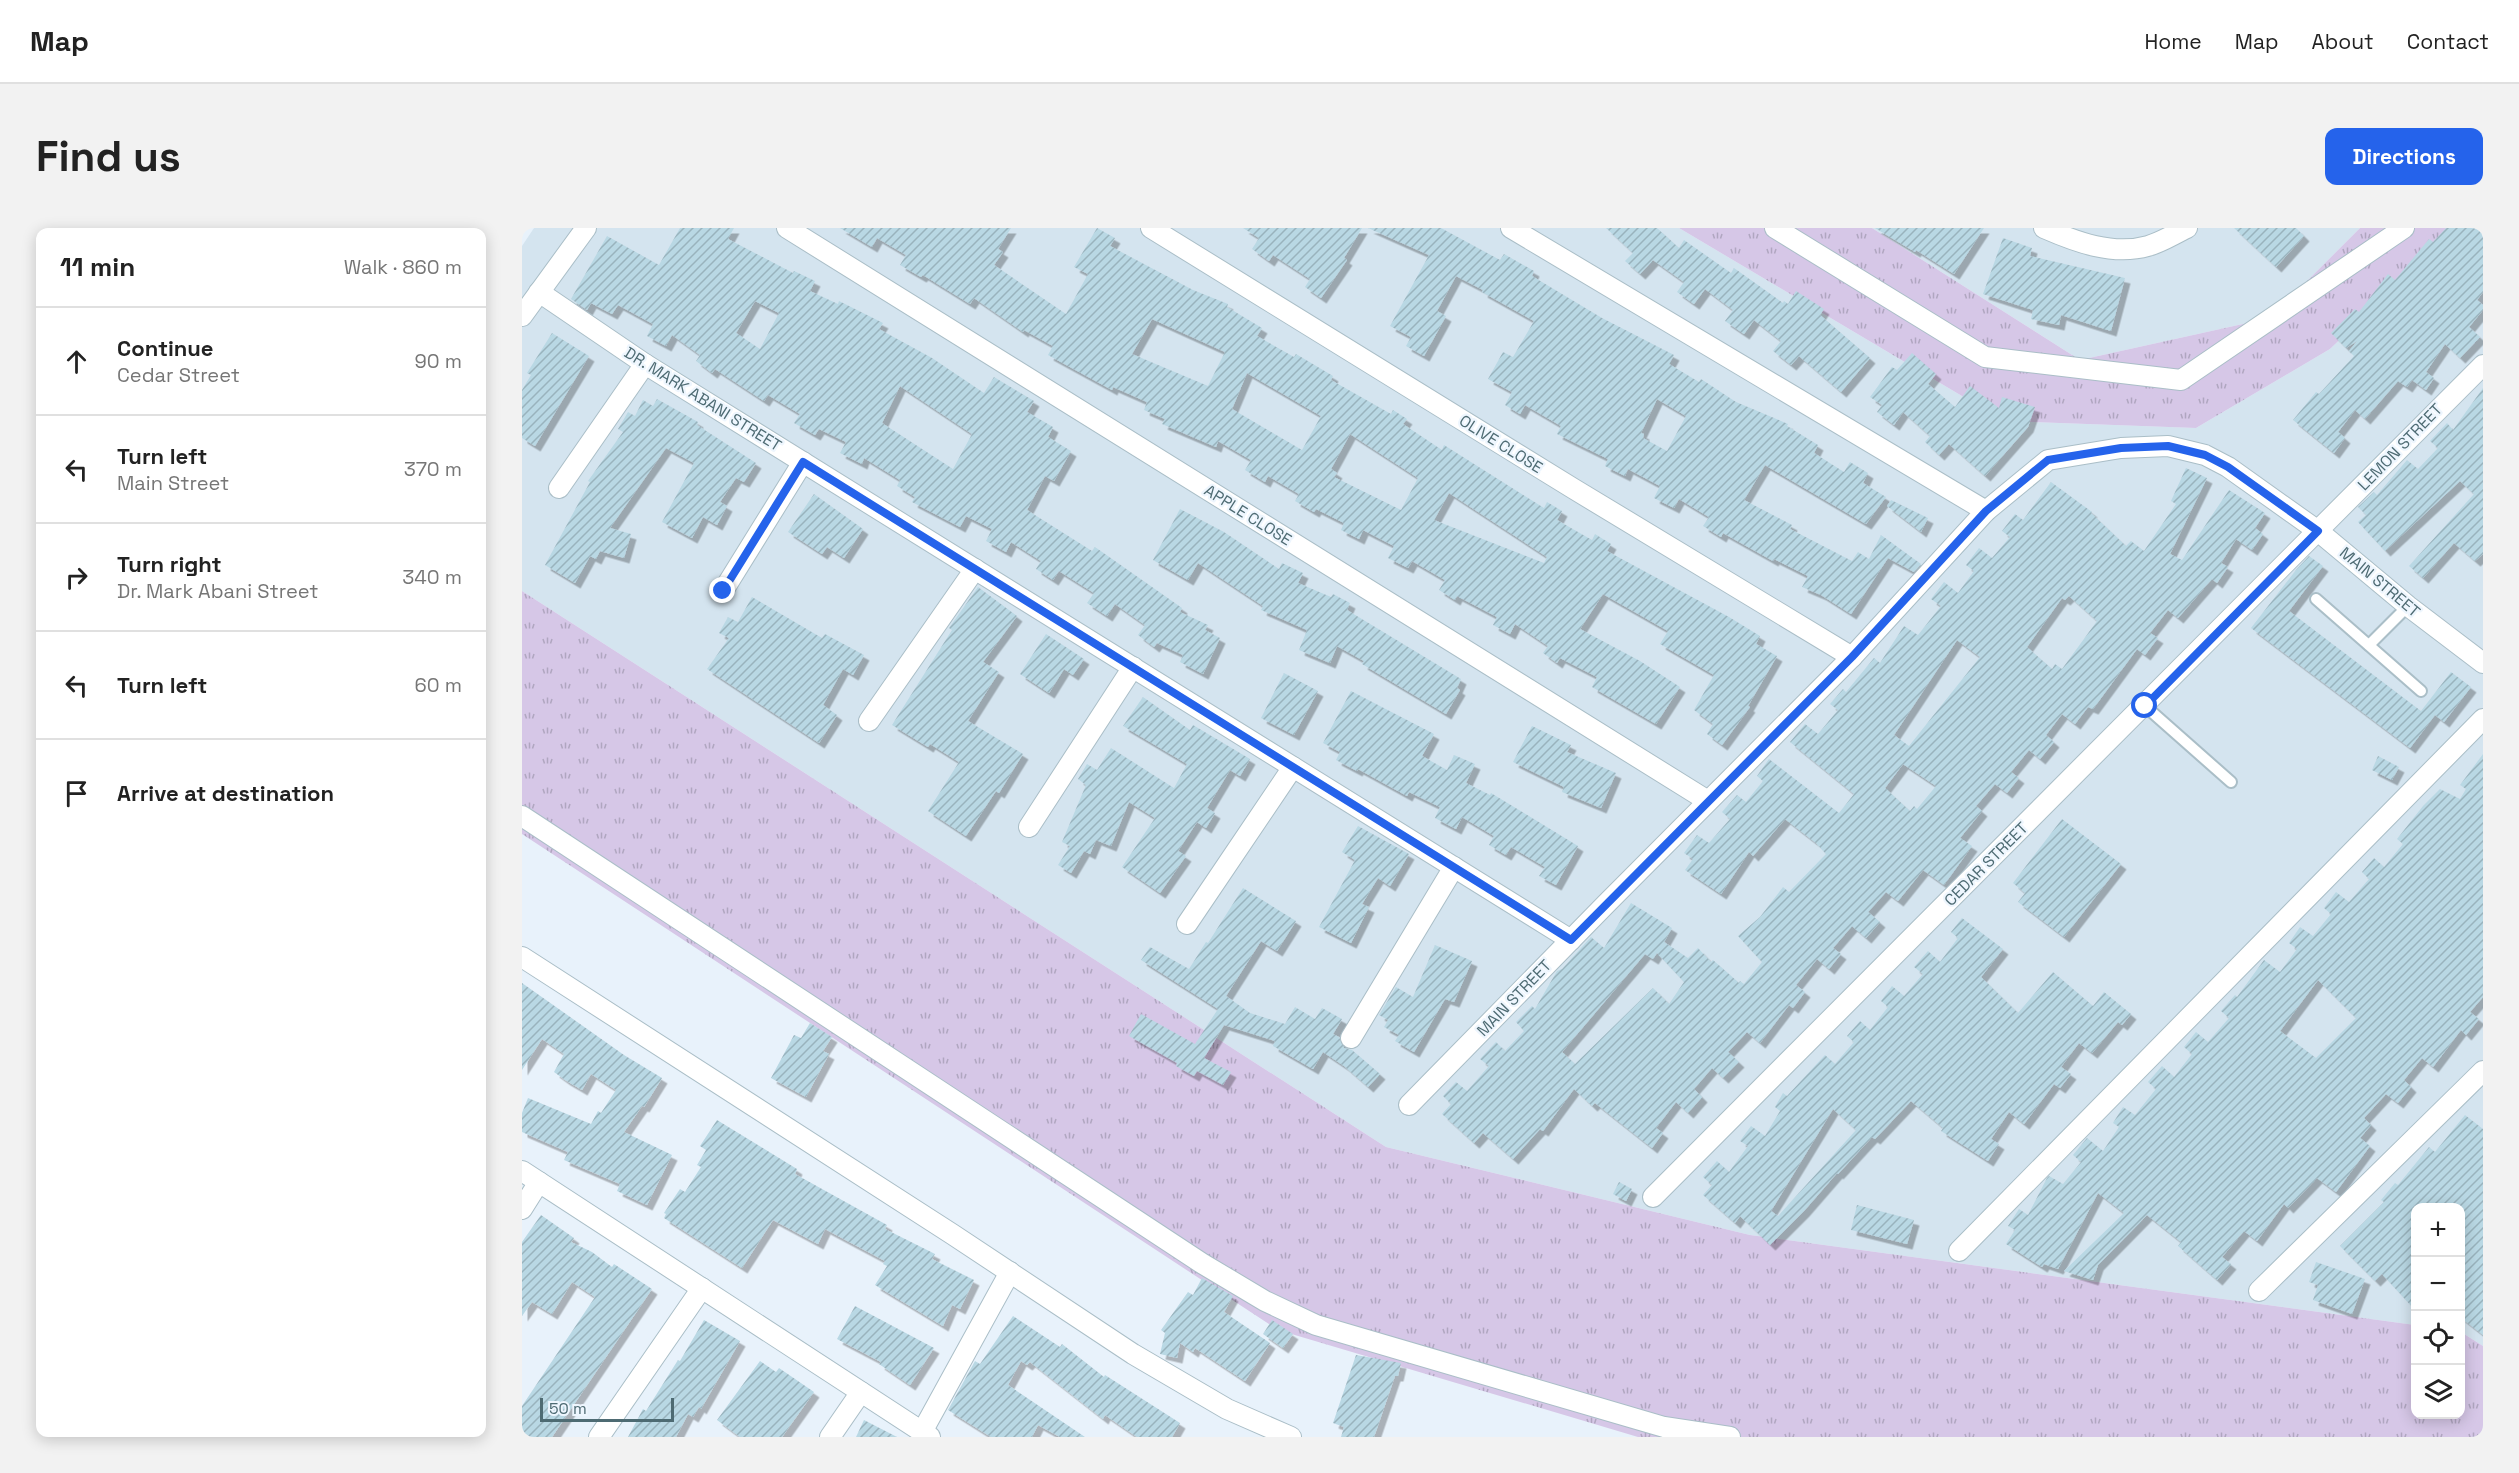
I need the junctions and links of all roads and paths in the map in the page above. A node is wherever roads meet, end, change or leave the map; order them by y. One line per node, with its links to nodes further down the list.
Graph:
1 (586, 228): 9 (street)
2 (787, 228): 31 (street, APPLE CLOSE)
3 (1151, 228): 22 (street, OLIVE CLOSE)
4 (1510, 228): 15 (street)
5 (1775, 228): 8 (street)
6 (2044, 228): 7 (street)
7 (2187, 228)
8 (2404, 228)
9 (539, 292): 10 (street); 11 (street, DR. MARK ABANI STREET)
10 (522, 316)
11 (645, 364): 13 (street, DR. MARK ABANI STREET); 14 (street)
12 (2483, 365): 16 (street, LEMON STREET)
13 (803, 462): 17 (street, DR. MARK ABANI STREET); 18 (street)
14 (559, 488)
15 (1986, 511): 16 (street, MAIN STREET); 22 (street, MAIN STREET)
16 (2318, 531): 20 (street, MAIN STREET); 26 (street, CEDAR STREET)
17 (975, 569): 24 (street, DR. MARK ABANI STREET); 28 (street)
18 (723, 591)
19 (2316, 599): 21 (lane)
20 (2408, 606): 21 (lane); 23 (street, MAIN STREET)
21 (2368, 645): 25 (lane)
22 (1852, 657): 31 (street, MAIN STREET)
23 (2483, 663)
24 (1133, 667): 29 (street, DR. MARK ABANI STREET); 33 (street)
25 (2421, 691)
26 (2145, 706): 30 (lane); 43 (street, CEDAR STREET)
27 (2483, 719): 45 (street)
28 (869, 721)
29 (1293, 767): 34 (street, DR. MARK ABANI STREET); 35 (street)
30 (2231, 782)
31 (1708, 801): 36 (street, MAIN STREET)
32 (522, 816): 54 (street)
33 (1029, 827)
34 (1454, 867): 36 (street, DR. MARK ABANI STREET); 38 (street)
35 (1187, 924)
36 (1571, 940): 40 (street, MAIN STREET)
37 (522, 957): 46 (street)
38 (1351, 1038)
39 (2483, 1071): 48 (street)
40 (1409, 1105)
41 (522, 1171): 42 (street)
42 (539, 1182): 44 (street); 47 (street)
43 (1653, 1197)
44 (522, 1209)
45 (1959, 1251)
46 (1010, 1272): 50 (street); 51 (street)
47 (702, 1288): 49 (street); 52 (street)
48 (2259, 1291)
49 (861, 1392): 50 (street); 53 (street)
50 (926, 1434)
51 (1285, 1435)
52 (599, 1437)
53 (830, 1437)
54 (1730, 1437)

